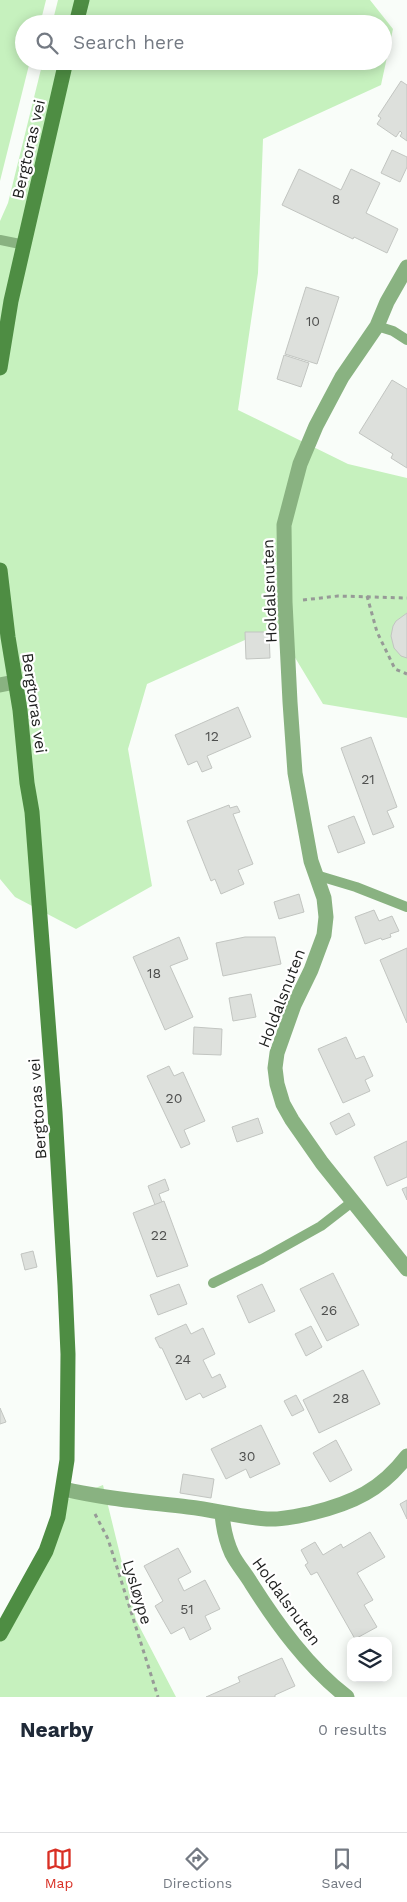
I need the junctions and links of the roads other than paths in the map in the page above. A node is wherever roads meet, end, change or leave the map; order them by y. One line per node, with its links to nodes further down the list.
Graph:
1 (82, 0): 2 (street)
2 (78, 15)
3 (64, 70): 5 (street, Bergtoras vei)
4 (0, 240): 5 (lane)
5 (24, 245): 9 (street, Bergtoras vei)
6 (407, 267): 7 (street, Holdalsnuten)
7 (377, 326): 8 (lane); 13 (street, Holdalsnuten)
8 (407, 340)
9 (0, 368)
10 (0, 570): 11 (street, Bergtoras vei)
11 (16, 682): 12 (street); 19 (street, Bergtoras vei)
12 (0, 685)
13 (316, 876): 14 (lane); 15 (street, Holdalsnuten)
14 (407, 907)
15 (352, 1202): 16 (street, Holdalsnuten); 17 (lane)
16 (407, 1269)
17 (213, 1283)
18 (407, 1456): 20 (street)
19 (64, 1490): 20 (street); 21 (street, Bergtoras vei)
20 (222, 1513): 22 (street, Holdalsnuten)
21 (0, 1634)
22 (347, 1697)

